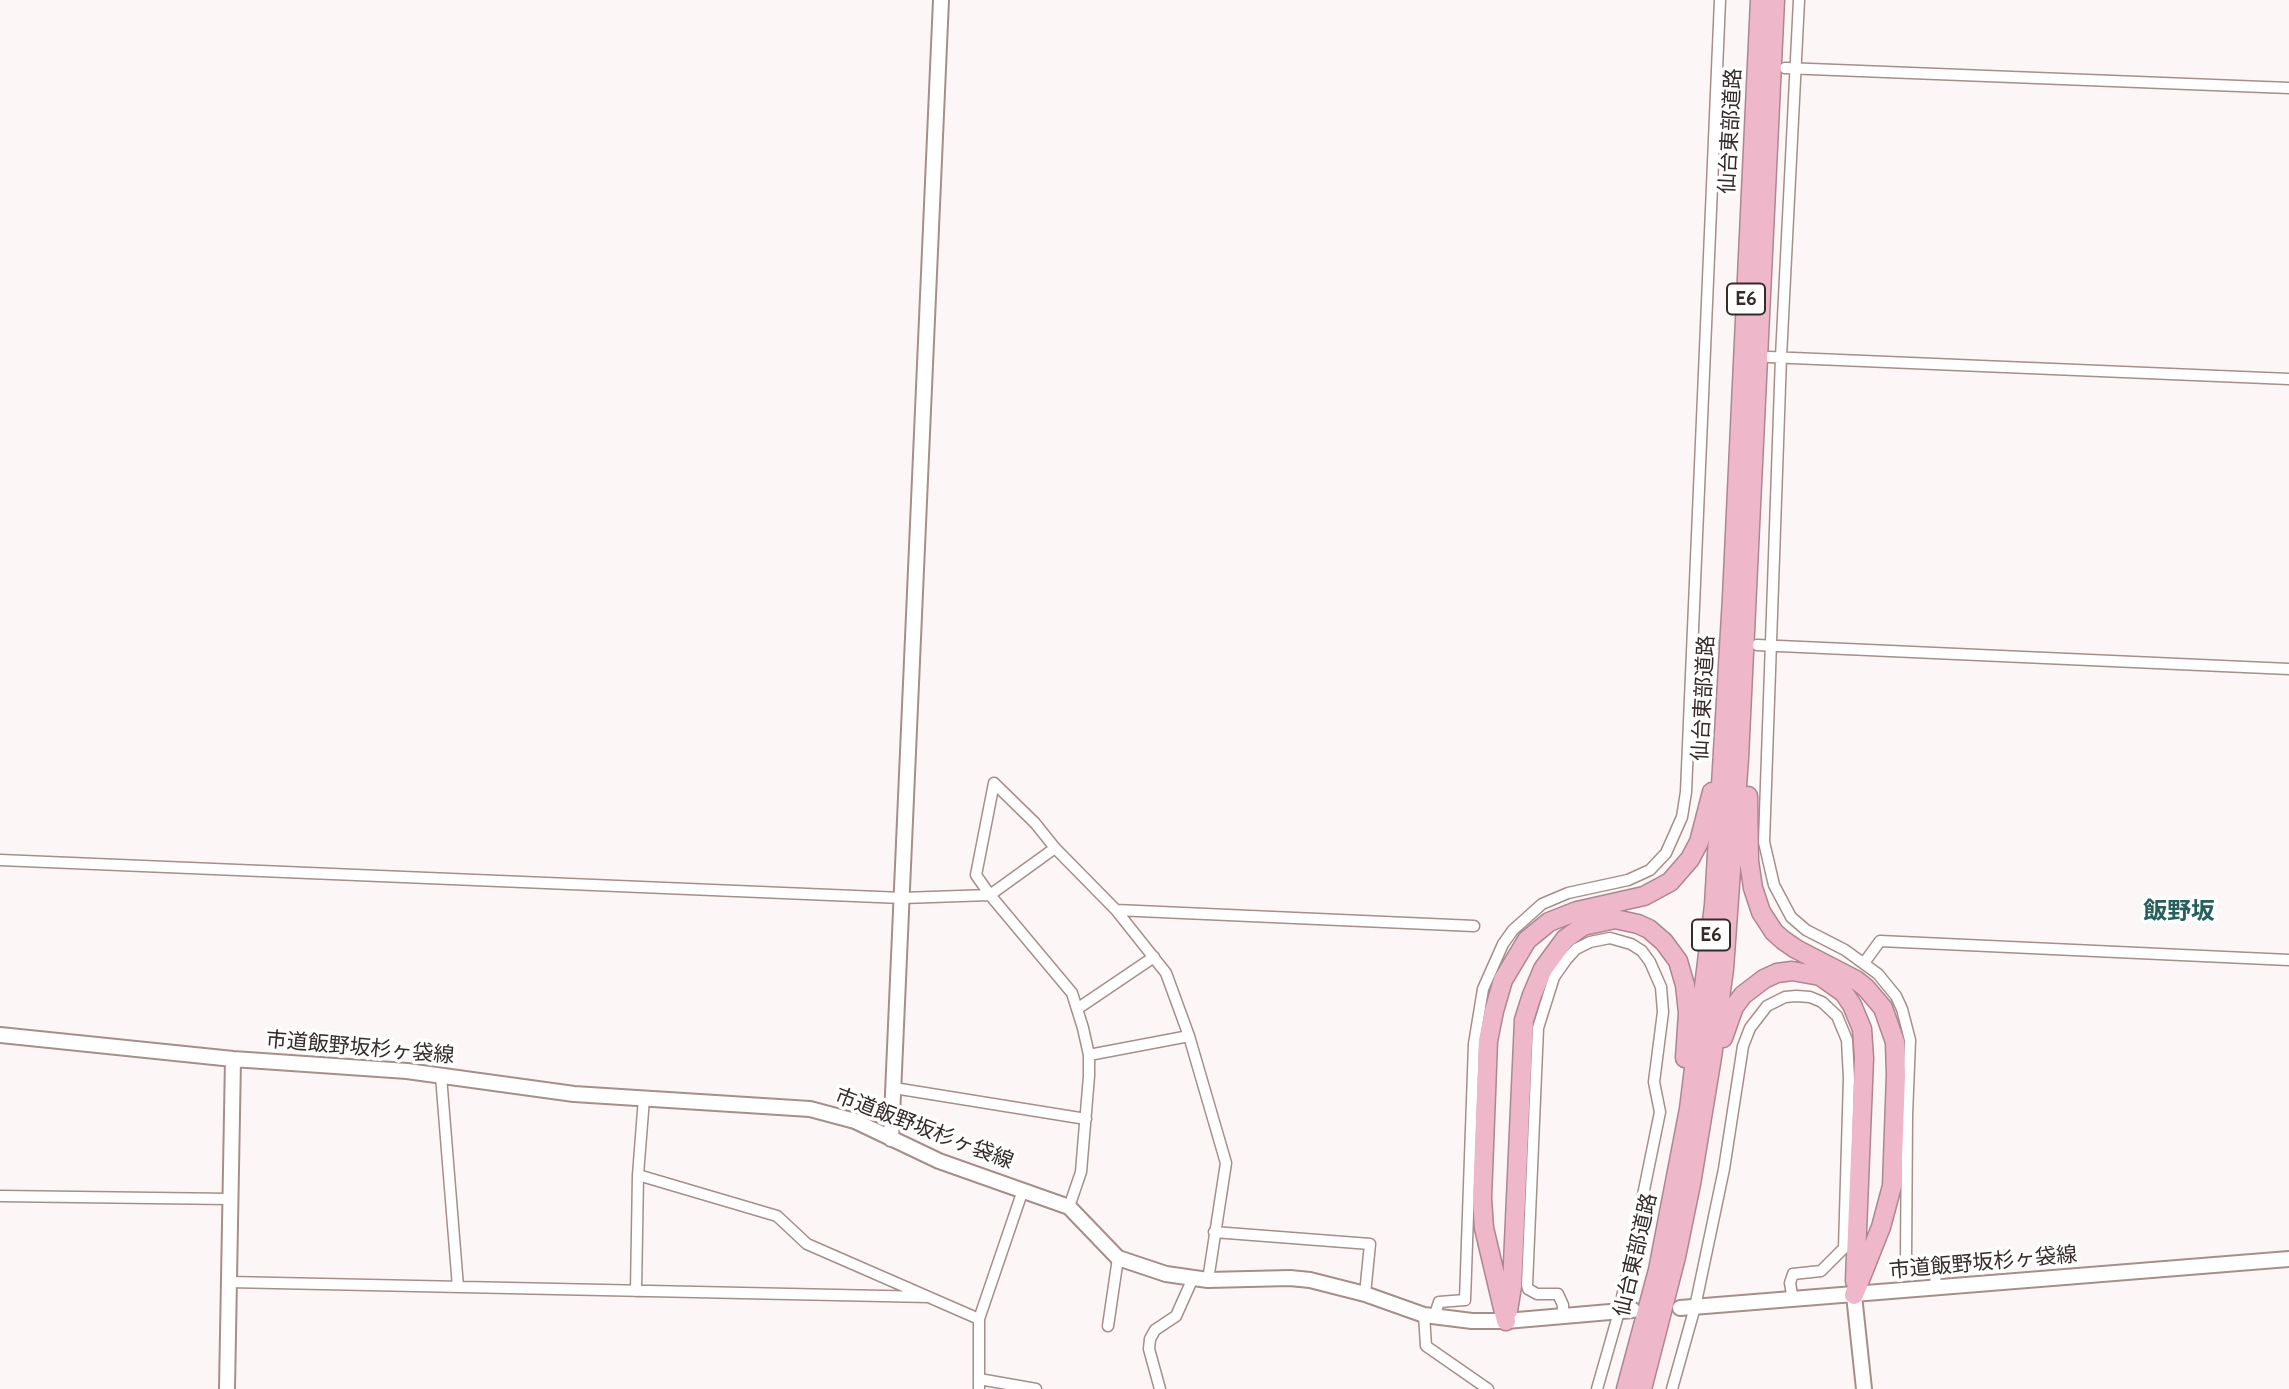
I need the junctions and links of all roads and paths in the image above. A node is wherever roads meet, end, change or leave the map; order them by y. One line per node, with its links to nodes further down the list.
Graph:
1 (941, 0): 18 (street)
2 (1720, 0): 57 (street)
3 (1760, 0): 11 (highway, 仙台東部道路 / E6)
4 (1775, 0): 11 (highway, 仙台東部道路 / E6)
5 (1799, 0): 6 (street)
6 (1790, 68): 7 (street); 9 (street)
7 (2289, 88)
8 (1769, 357): 9 (street)
9 (1781, 357): 10 (street); 13 (street)
10 (2289, 379)
11 (1740, 597): 40 (highway, 仙台東部道路 / E6); 43 (highway, 仙台東部道路 / E6); 51 (highway); 60 (highway)
12 (1758, 645): 13 (street)
13 (1770, 647): 14 (street); 23 (street)
14 (2289, 670)
15 (1055, 848): 17 (street); 17 (street); 19 (street)
16 (0, 860): 18 (street)
17 (990, 895): 18 (street); 24 (street)
18 (902, 898): 30 (street)
19 (1116, 910): 20 (street); 21 (street)
20 (1474, 926)
21 (1154, 957): 24 (street); 26 (street)
22 (2289, 960): 23 (street)
23 (1864, 963): 48 (street)
24 (1077, 1009): 27 (street)
25 (0, 1035): 28 (street, 市道飯野坂杉ヶ袋線)
26 (1189, 1036): 27 (street); 39 (street)
27 (1089, 1055): 32 (street)
28 (233, 1059): 29 (street, 市道飯野坂杉ヶ袋線); 37 (street)
29 (441, 1076): 31 (street, 市道飯野坂杉ヶ袋線); 47 (street)
30 (894, 1088): 32 (street); 33 (street)
31 (644, 1098): 33 (street, 市道飯野坂杉ヶ袋線); 34 (street)
32 (1086, 1119): 38 (street)
33 (891, 1139): 35 (street, 市道飯野坂杉ヶ袋線)
34 (638, 1175): 49 (street); 52 (street)
35 (1023, 1189): 38 (street, 市道飯野坂杉ヶ袋線); 59 (street)
36 (0, 1196): 37 (street)
37 (230, 1199): 46 (street)
38 (1069, 1207): 41 (street, 市道飯野坂杉ヶ袋線)
39 (1214, 1232): 45 (street); 50 (street)
40 (1676, 1257): 51 (highway); 69 (highway, 仙台東部道路 / E6)
41 (1118, 1258): 44 (street, 市道飯野坂杉ヶ袋線); 61 (street)
42 (2289, 1259): 48 (street, 市道飯野坂杉ヶ袋線)
43 (1658, 1270): 60 (highway); 68 (highway, 仙台東部道路 / E6)
44 (1193, 1278): 45 (street, 市道飯野坂杉ヶ袋線); 65 (street)
45 (1208, 1280): 50 (street, 市道飯野坂杉ヶ袋線)
46 (229, 1282): 47 (street); 63 (street)
47 (458, 1287): 49 (street)
48 (1936, 1287): 51 (street, 市道飯野坂杉ヶ袋線)
49 (636, 1291): 52 (street)
50 (1365, 1294): 57 (street, 市道飯野坂杉ヶ袋線)
51 (1854, 1295): 53 (street, 市道飯野坂杉ヶ袋線); 71 (street)
52 (929, 1297): 59 (street)
53 (1793, 1300): 54 (street, 市道飯野坂杉ヶ袋線); 54 (street)
54 (1695, 1307): 55 (street, 市道飯野坂杉ヶ袋線); 70 (street)
55 (1680, 1308)
56 (1626, 1311): 58 (street, 市道飯野坂杉ヶ袋線); 58 (street); 67 (street)
57 (1429, 1316): 60 (street, 市道飯野坂杉ヶ袋線); 66 (street)
58 (1563, 1316): 60 (street, 市道飯野坂杉ヶ袋線)
59 (979, 1319): 62 (street)
60 (1506, 1321)
61 (1108, 1326)
62 (979, 1384): 64 (street)
63 (227, 1389)
64 (1036, 1389)
65 (1160, 1389)
66 (1488, 1389)
67 (1597, 1389)
68 (1626, 1389)
69 (1643, 1389)
70 (1672, 1389)
71 (1864, 1389)

